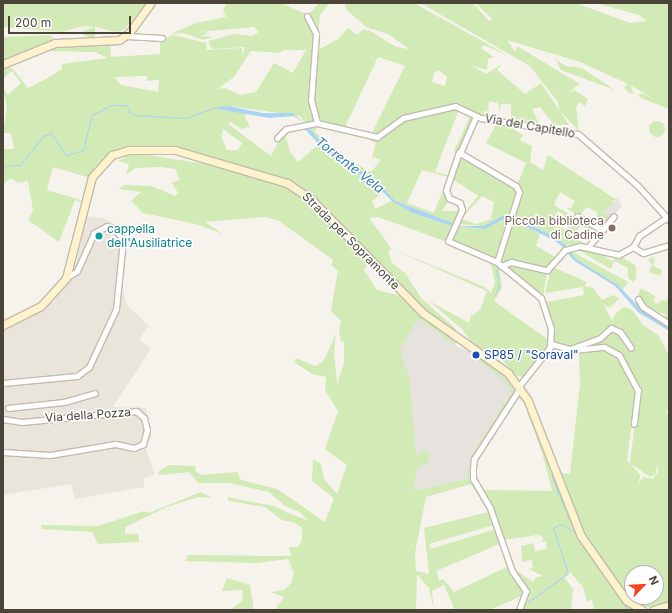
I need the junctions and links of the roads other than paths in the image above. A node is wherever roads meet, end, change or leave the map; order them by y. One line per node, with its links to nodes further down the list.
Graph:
1 (151, 3): 3 (main road)
2 (306, 16): 7 (street)
3 (126, 36): 4 (street); 5 (main road)
4 (162, 38)
5 (3, 64)
6 (476, 116): 7 (street, Via del Capitello); 9 (street); 12 (street, Via del Capitello)
7 (317, 123): 8 (street)
8 (277, 138)
9 (459, 152): 19 (street); 19 (street)
10 (577, 216): 13 (street)
11 (614, 216): 13 (street)
12 (668, 219): 16 (street)
13 (602, 230): 15 (street)
14 (669, 245): 16 (street)
15 (588, 247): 16 (street); 19 (street)
16 (633, 247)
17 (86, 251): 18 (street); 20 (street); 27 (street)
18 (74, 256): 20 (main road, Strada per Sopramonte); 28 (main road, Strada per Sopramonte)
19 (499, 264): 24 (street)
20 (66, 278): 23 (main road, Strada per Sopramonte)
21 (638, 299): 22 (street)
22 (669, 324)
23 (3, 325)
24 (551, 344): 26 (street); 28 (street)
25 (632, 348): 26 (street)
26 (570, 349): 33 (street)
27 (3, 383)
28 (519, 387): 36 (street); 37 (main road, Strada per Sopramonte)
29 (95, 393): 31 (street)
30 (39, 407): 31 (street)
31 (6, 409)
32 (3, 419): 34 (street, Via della Pozza)
33 (634, 424)
34 (3, 452)
35 (669, 605): 38 (main road)
36 (519, 610)
37 (642, 610)
38 (653, 610)

